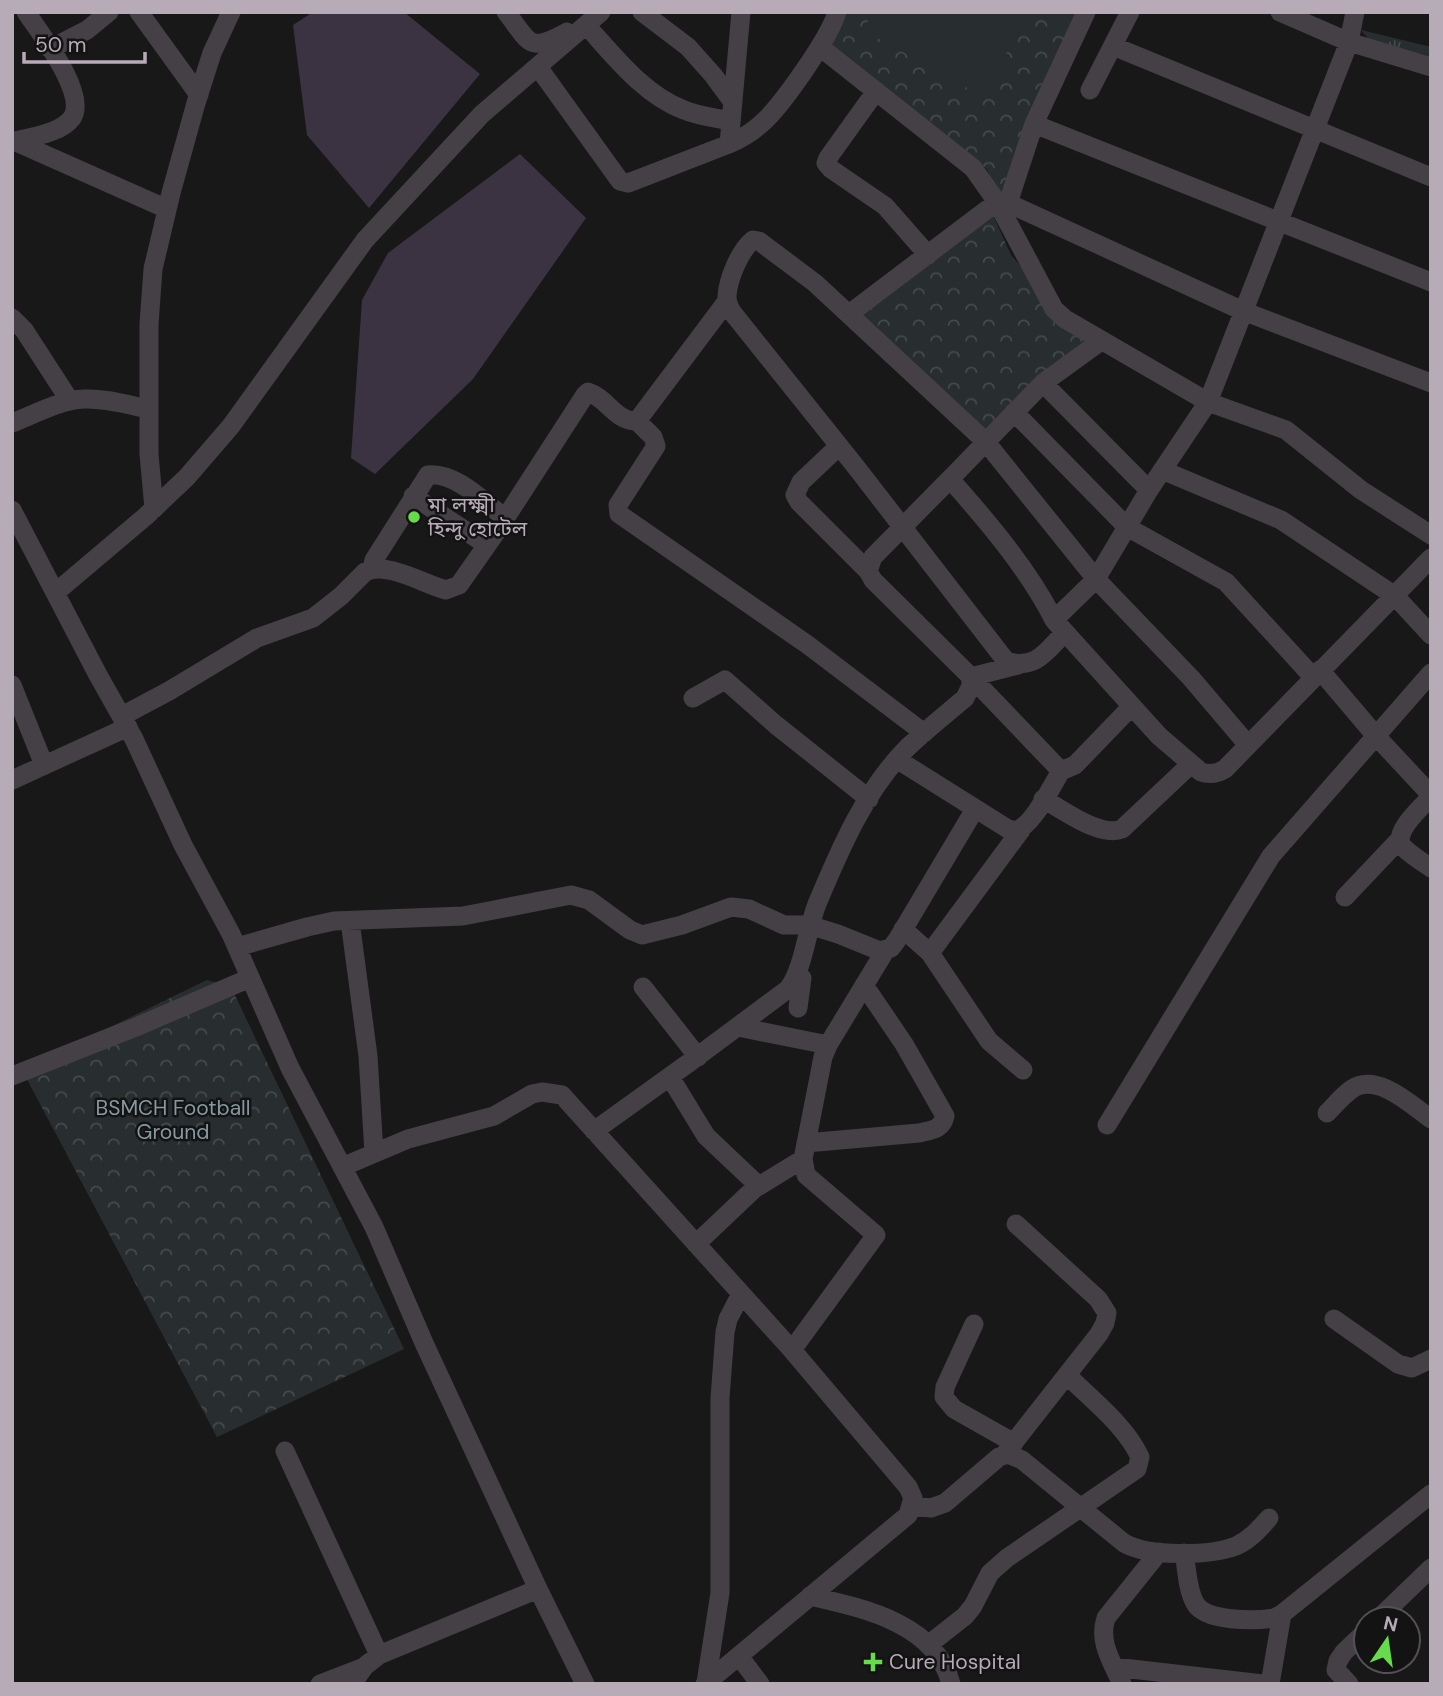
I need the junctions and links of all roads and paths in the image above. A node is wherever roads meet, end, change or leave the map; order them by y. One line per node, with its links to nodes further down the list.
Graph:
1 (26, 12): 17 (street)
2 (109, 12): 17 (street)
3 (139, 12): 22 (street)
4 (231, 12): 22 (street)
5 (506, 12): 13 (street)
6 (642, 12): 23 (street)
7 (741, 12): 23 (street)
8 (837, 12): 16 (street)
9 (1086, 12): 24 (street)
10 (1130, 12): 15 (street)
11 (1280, 12): 14 (street)
12 (1355, 12): 14 (street)
13 (595, 16): 19 (street); 23 (street)
14 (1349, 42): 18 (street); 25 (street)
15 (1113, 46): 20 (street); 25 (street)
16 (820, 47): 21 (street); 27 (street)
17 (50, 49): 26 (street)
18 (1431, 66)
19 (538, 67): 27 (street); 53 (street)
20 (1090, 90)
21 (876, 91): 29 (street); 32 (street)
22 (199, 95): 30 (street)
23 (732, 112): 27 (street)
24 (1034, 124): 29 (street); 31 (street)
25 (1314, 131): 28 (street); 31 (street)
26 (13, 142): 30 (street)
27 (729, 144)
28 (1431, 177)
29 (1003, 203): 32 (street); 35 (street); 38 (street)
30 (167, 209): 43 (street)
31 (1278, 222): 33 (street); 35 (street)
32 (928, 255): 36 (street)
33 (1431, 282)
34 (727, 300): 36 (street); 45 (street); 48 (street)
35 (1243, 311): 40 (street); 42 (street)
36 (849, 314): 47 (street)
37 (12, 318): 41 (street)
38 (1101, 341): 39 (street); 42 (street)
39 (1043, 383): 44 (street); 51 (street)
40 (1431, 383)
41 (70, 401): 43 (street); 46 (street)
42 (1208, 402): 49 (street); 58 (street)
43 (149, 409): 53 (street)
44 (1014, 412): 47 (street); 56 (street)
45 (637, 421): 55 (street); 76 (street)
46 (12, 423)
47 (985, 441): 50 (street); 63 (street)
48 (839, 446): 57 (street); 62 (street)
49 (1162, 470): 51 (street); 65 (street)
50 (950, 479): 57 (street); 66 (street)
51 (1149, 490): 56 (street)
52 (413, 496): 55 (street); 59 (street); 61 (street)
53 (154, 509): 64 (street)
54 (12, 510): 64 (street)
55 (505, 518): 59 (street)
56 (1127, 527): 63 (street); 69 (street)
57 (903, 528): 62 (street); 68 (street)
58 (1431, 536)
59 (487, 545): 61 (street)
60 (1431, 558): 65 (street)
61 (372, 569): 75 (street)
62 (868, 571): 71 (street)
63 (1096, 579): 66 (street); 78 (street)
64 (55, 593): 75 (street)
65 (1395, 596): 67 (street); 69 (street)
66 (1059, 626): 68 (street); 74 (street)
67 (1431, 635)
68 (1018, 665): 71 (street)
69 (1317, 673): 77 (street); 78 (street)
70 (1431, 673): 77 (street)
71 (971, 677): 76 (street); 82 (street)
72 (12, 685): 81 (street)
73 (693, 698): 85 (street)
74 (1132, 706): 80 (street); 82 (street)
75 (125, 722): 81 (street); 95 (street)
76 (924, 733): 79 (street)
77 (1376, 736): 84 (street); 111 (street)
78 (1248, 744): 80 (street)
79 (898, 760): 85 (street); 87 (street)
80 (1191, 764): 86 (street)
81 (44, 765): 83 (street)
82 (1062, 771): 86 (street)
83 (12, 780)
84 (1431, 796): 89 (street)
85 (869, 799): 93 (street)
86 (1044, 799): 88 (street)
87 (975, 809): 88 (street); 94 (street)
88 (1021, 830): 97 (street)
89 (1399, 840): 90 (street); 91 (street)
90 (1431, 868)
91 (1345, 897)
92 (350, 921): 93 (street); 95 (street); 114 (street)
93 (809, 925): 96 (street); 98 (street)
94 (903, 929): 96 (street); 97 (street)
95 (237, 947): 99 (street)
96 (886, 951): 100 (street)
97 (930, 953): 106 (street)
98 (797, 977): 102 (street); 103 (street)
99 (250, 978): 107 (street); 115 (street)
100 (864, 985): 104 (street); 113 (street)
101 (643, 987): 105 (street)
102 (798, 1007)
103 (738, 1027): 104 (street); 105 (street)
104 (828, 1045): 113 (street)
105 (698, 1056): 108 (street)
106 (1023, 1070)
107 (12, 1076)
108 (670, 1077): 112 (street); 116 (street)
109 (1328, 1113): 110 (street)
110 (1431, 1119)
111 (1107, 1125)
112 (594, 1131): 114 (street); 118 (street)
113 (804, 1151): 116 (street); 122 (street)
114 (374, 1153): 115 (street)
115 (342, 1167): 134 (street)
116 (759, 1186): 118 (street)
117 (1016, 1224): 124 (street)
118 (696, 1244): 119 (street)
119 (741, 1294): 122 (street); 143 (street)
120 (1334, 1319): 123 (street)
121 (974, 1324): 125 (street)
122 (792, 1350): 128 (street)
123 (1431, 1359)
124 (1067, 1375): 125 (street); 129 (street)
125 (1009, 1449): 128 (street); 129 (street)
126 (285, 1451): 141 (street)
127 (1431, 1494): 137 (street)
128 (912, 1506): 135 (street)
129 (1081, 1508): 131 (street); 138 (street)
130 (1269, 1518): 132 (street)
131 (1159, 1552): 132 (street); 142 (street)
132 (1184, 1553): 137 (street)
133 (1431, 1569): 136 (street)
134 (538, 1589): 141 (street); 146 (street)
135 (810, 1596): 138 (street); 140 (street)
136 (1393, 1605)
137 (1282, 1614): 150 (street)
138 (928, 1645): 148 (street)
139 (1352, 1646): 151 (street)
140 (739, 1656): 143 (street); 147 (street)
141 (372, 1661): 144 (street); 145 (street)
142 (1118, 1675): 149 (street)
143 (706, 1683)
144 (320, 1684)
145 (352, 1684)
146 (585, 1684)
147 (760, 1684)
148 (951, 1684)
149 (1263, 1684)
150 (1270, 1684)
151 (1349, 1684)

